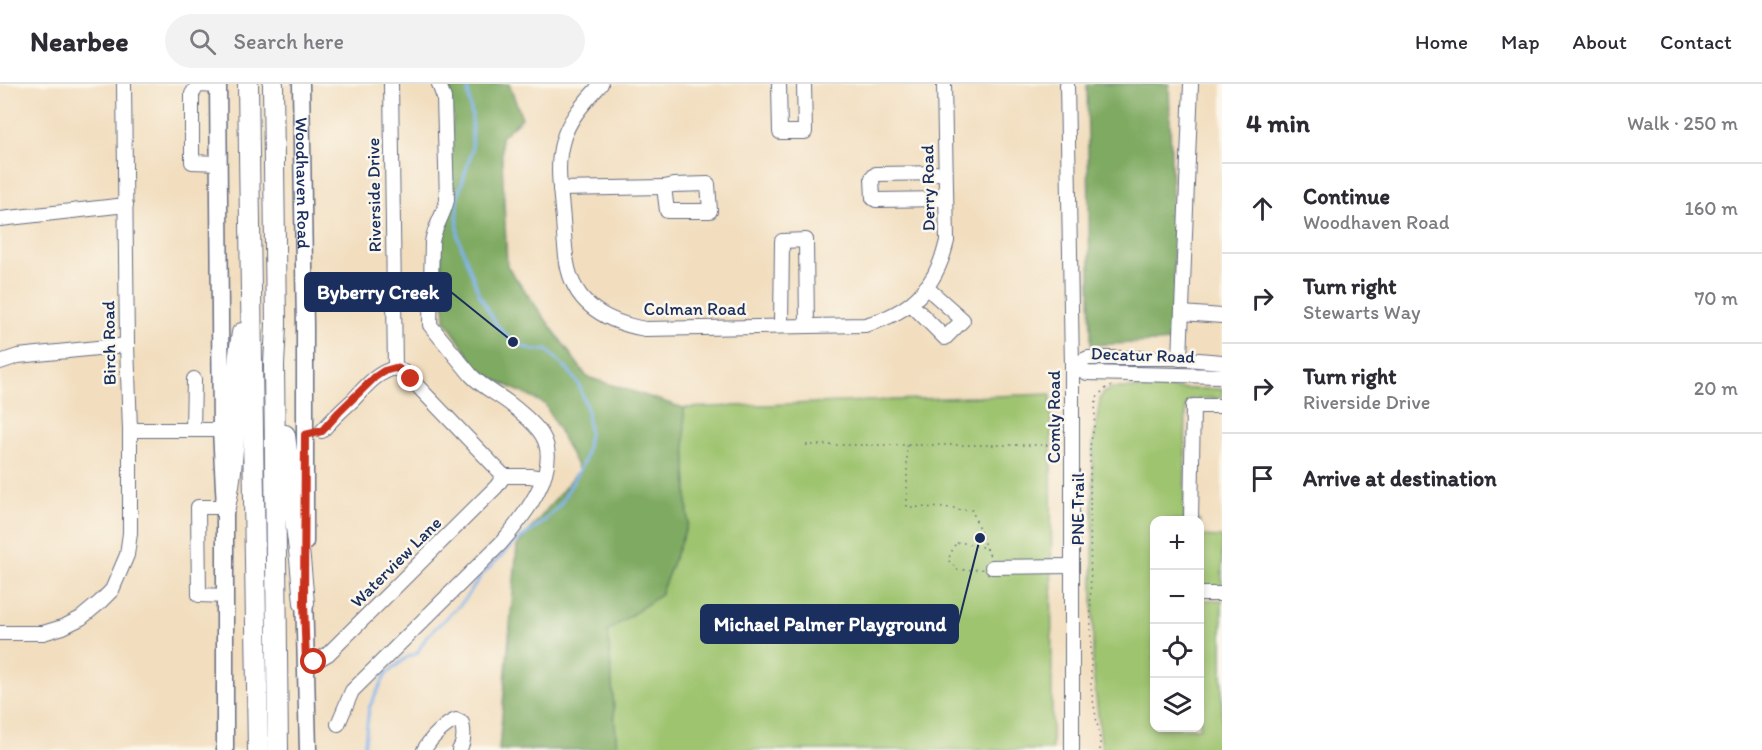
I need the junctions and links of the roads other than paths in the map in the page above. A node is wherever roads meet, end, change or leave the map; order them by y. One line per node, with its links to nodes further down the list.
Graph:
1 (124, 84): 19 (street, Birch Road)
2 (248, 84): 22 (highway)
3 (273, 84): 32 (highway, Woodhaven Road)
4 (301, 84): 41 (main road, Woodhaven Road)
5 (391, 84): 34 (street, Riverside Drive)
6 (439, 84): 43 (street)
7 (601, 84): 17 (street, Colman Road)
8 (779, 84): 9 (street)
9 (804, 84)
10 (944, 84): 15 (street, Derry Road)
11 (1067, 84): 33 (street, Comly Road)
12 (1191, 84): 24 (street)
13 (218, 85): 14 (main road); 14 (street)
14 (219, 164): 40 (main road)
15 (945, 173): 18 (street, Derry Road); 18 (street)
16 (664, 187): 17 (street)
17 (560, 189): 26 (street, Colman Road)
18 (946, 199): 21 (street, Derry Road)
19 (126, 205): 20 (street); 28 (street, Birch Road)
20 (0, 219)
21 (926, 287): 23 (street, Colman Road); 23 (street)
22 (250, 295): 44 (highway); 56 (highway)
23 (911, 304): 27 (street, Colman Road)
24 (1182, 313): 25 (street); 29 (street)
25 (1222, 316)
26 (781, 326): 27 (street, Colman Road); 27 (street)
27 (807, 326)
28 (126, 345): 30 (street); 38 (street, Birch Road)
29 (1180, 359): 31 (street, Decatur Road); 33 (street, Decatur Road)
30 (0, 362)
31 (1222, 362)
32 (274, 365): 51 (highway); 57 (highway, Woodhaven Road)
33 (1072, 366): 35 (street, Decatur Road); 47 (street, Comly Road)
34 (395, 368): 41 (street); 42 (street)
35 (1222, 376)
36 (194, 379): 39 (street)
37 (1222, 406): 45 (street)
38 (130, 430): 39 (street); 52 (street, Birch Road)
39 (193, 430): 40 (street)
40 (221, 430): 44 (main road)
41 (305, 435): 51 (main road, Woodhaven Road)
42 (504, 476): 43 (street); 53 (street, Waterview Lane)
43 (543, 478): 54 (street)
44 (225, 507): 50 (main road); 50 (street)
45 (1191, 516)
46 (992, 567): 47 (street)
47 (1072, 567): 61 (street, Comly Road)
48 (1204, 594): 49 (street)
49 (1222, 594)
50 (226, 596): 55 (main road)
51 (304, 603): 53 (main road, Woodhaven Road)
52 (0, 633)
53 (306, 663): 58 (main road, Woodhaven Road)
54 (338, 724)
55 (225, 750)
56 (258, 750)
57 (278, 750)
58 (308, 750)
59 (424, 750): 60 (street)
60 (459, 750)
61 (1072, 750)

